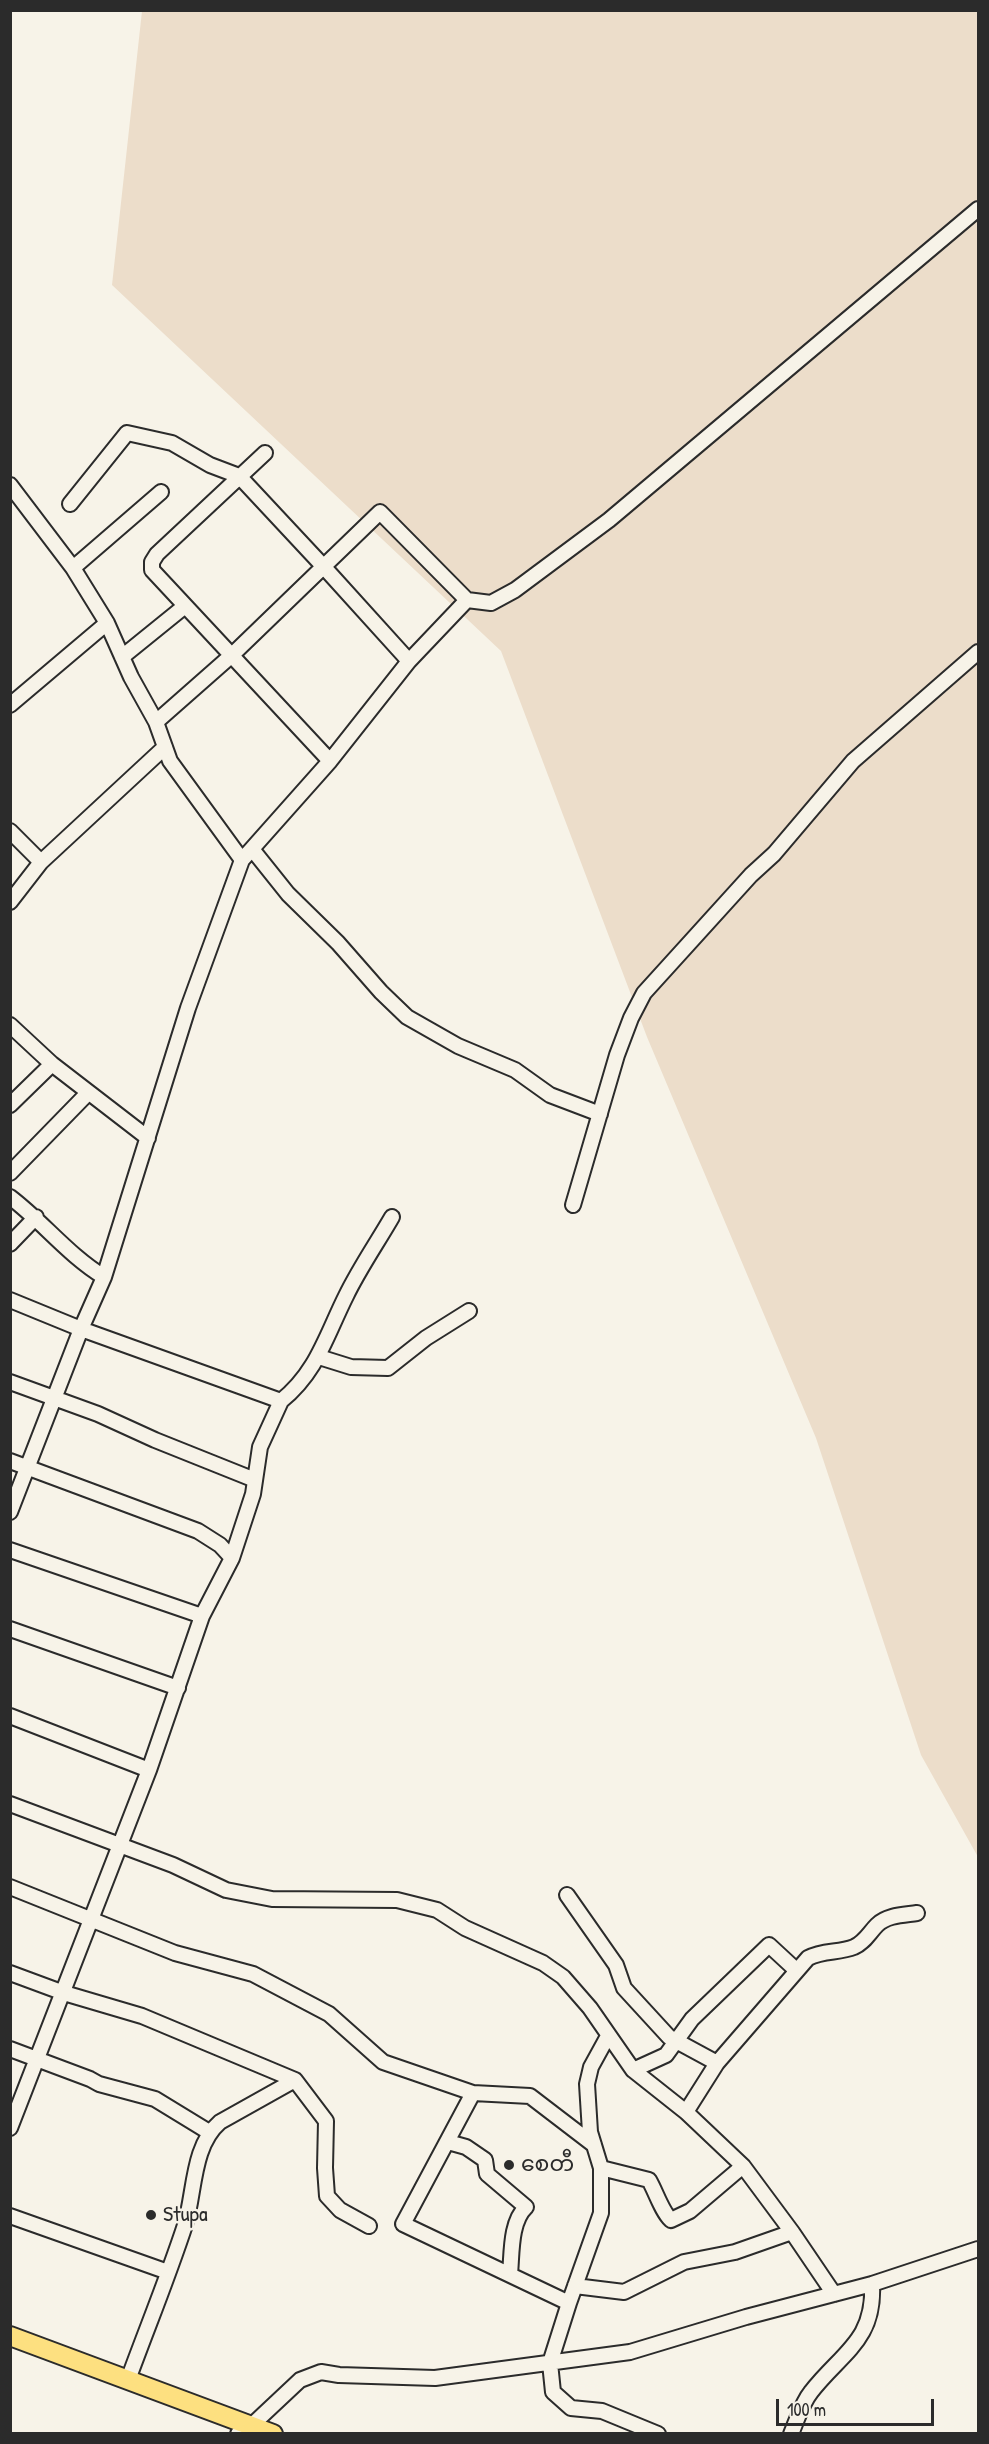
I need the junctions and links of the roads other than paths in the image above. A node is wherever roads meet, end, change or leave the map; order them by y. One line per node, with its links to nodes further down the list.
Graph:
1 (978, 209): 9 (street)
2 (265, 453): 3 (street)
3 (239, 476): 6 (street); 7 (street); 10 (street)
4 (10, 485): 8 (street)
5 (161, 492): 8 (street)
6 (70, 504)
7 (323, 566): 9 (street); 13 (street); 15 (street)
8 (73, 568): 11 (street)
9 (467, 600): 15 (street)
10 (185, 606): 13 (street); 14 (street)
11 (107, 623): 14 (street); 16 (street)
12 (978, 652): 28 (street)
13 (232, 655): 17 (street); 19 (street)
14 (122, 657): 17 (street)
15 (409, 662): 19 (street)
16 (10, 705)
17 (156, 722): 18 (street)
18 (165, 747): 21 (street); 22 (street)
19 (330, 760): 21 (street)
20 (10, 831): 22 (street)
21 (247, 855): 28 (street); 29 (street)
22 (41, 862): 23 (street)
23 (10, 902)
24 (12, 1030): 25 (street)
25 (52, 1064): 26 (street); 27 (street)
26 (88, 1093): 29 (street); 30 (street)
27 (10, 1105)
28 (600, 1114): 32 (street)
29 (148, 1138): 36 (street)
30 (10, 1173)
31 (10, 1197): 33 (street)
32 (573, 1205)
33 (36, 1217): 35 (street); 36 (street)
34 (392, 1217): 40 (street)
35 (10, 1244)
36 (104, 1277): 39 (street)
37 (10, 1300): 39 (street)
38 (469, 1311): 40 (street)
39 (81, 1329): 42 (street); 43 (street)
40 (319, 1357): 43 (street)
41 (10, 1382): 42 (street)
42 (54, 1399): 45 (street); 46 (street)
43 (281, 1401): 46 (street)
44 (10, 1461): 45 (street)
45 (27, 1467): 47 (street); 49 (street)
46 (255, 1480): 49 (street)
47 (10, 1512)
48 (10, 1550): 50 (street)
49 (232, 1558): 50 (street)
50 (202, 1616): 52 (street)
51 (10, 1629): 52 (street)
52 (178, 1688): 54 (street)
53 (10, 1716): 54 (street)
54 (149, 1770): 56 (street)
55 (10, 1803): 56 (street)
56 (119, 1844): 60 (street); 64 (street)
57 (10, 1887): 60 (street)
58 (567, 1895): 65 (street)
59 (917, 1913): 61 (street)
60 (91, 1920): 63 (street); 71 (street)
61 (796, 1970): 65 (street); 68 (street)
62 (10, 1973): 63 (street)
63 (63, 1993): 67 (street); 70 (street)
64 (608, 2036): 69 (street); 76 (street)
65 (675, 2041): 68 (street); 69 (street)
66 (10, 2049): 67 (street)
67 (37, 2059): 73 (street); 74 (street)
68 (717, 2063): 72 (street)
69 (633, 2070): 72 (street)
70 (295, 2080): 74 (street); 80 (street)
71 (473, 2092): 75 (street); 76 (street)
72 (686, 2112): 77 (street)
73 (10, 2128)
74 (209, 2132): 83 (street)
75 (448, 2142): 84 (street); 84 (street)
76 (594, 2145): 78 (street)
77 (743, 2166): 78 (street); 81 (street)
78 (601, 2168): 86 (street)
79 (10, 2216): 83 (street)
80 (369, 2226)
81 (792, 2232): 86 (street); 87 (street)
82 (978, 2249): 85 (street)
83 (168, 2272): 91 (street)
84 (510, 2274): 88 (street)
85 (873, 2284): 87 (street); 95 (street)
86 (575, 2286): 88 (street)
87 (834, 2294): 90 (street)
88 (569, 2303): 90 (street)
89 (10, 2336): 91 (main road)
90 (550, 2363): 92 (street); 94 (street)
91 (128, 2380): 92 (main road)
92 (245, 2430): 93 (main road)
93 (273, 2433)
94 (658, 2433)
95 (791, 2433)

